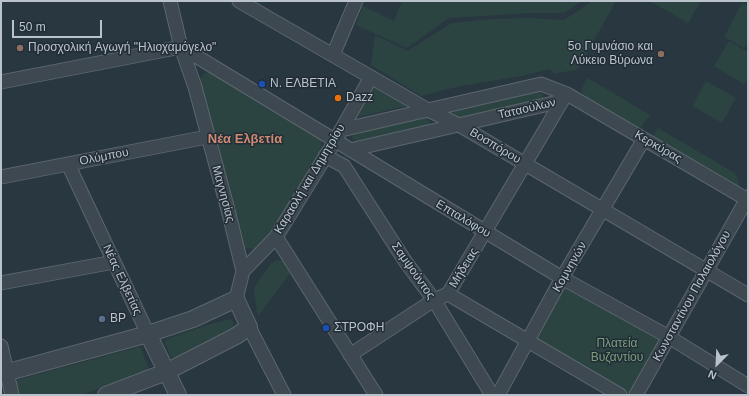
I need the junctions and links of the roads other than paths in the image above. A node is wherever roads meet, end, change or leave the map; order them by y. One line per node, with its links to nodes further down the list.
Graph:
1 (170, 1): 4 (street, Μαγνησίας)
2 (356, 1): 5 (street)
3 (245, 3): 5 (street, Βοσπόρου)
4 (181, 47): 7 (street); 11 (street, Επταλόφου); 12 (street, Μαγνησίας)
5 (333, 55): 6 (street, Βοσπόρου)
6 (371, 77): 9 (street, Βοσπόρου); 11 (street, Καραολή και Δημητρίου)
7 (1, 82)
8 (565, 97): 9 (street, Ταταούλων); 10 (street, Ταταούλων); 13 (street, Κερκύρας); 17 (street, Μήδειας)
9 (428, 110): 10 (street, Βοσπόρου); 11 (street, Ταταούλων)
10 (459, 125): 14 (street, Ταταούλων); 17 (street, Βοσπόρου)
11 (338, 135): 14 (street, Επταλόφου); 15 (street, Καραολή και Δημητρίου)
12 (208, 137): 16 (street, Ολύμπου); 24 (street, Μαγνησίας)
13 (644, 139): 19 (street, Κερκύρας); 20 (street, Κομνηνών)
14 (350, 150): 21 (street, Επταλόφου)
15 (325, 156): 22 (street, Καραολή και Δημητρίου); 31 (street, Σαμψούντος)
16 (68, 164): 18 (street, Ολύμπου); 23 (street, Νέας Ελβετίας)
17 (526, 164): 20 (street, Βοσπόρου); 21 (street, Μήδειας)
18 (1, 177)
19 (748, 199): 25 (street, Κωνσταντίνου Παλαιολόγου)
20 (603, 210): 25 (street, Βοσπόρου); 26 (street, Κομνηνών)
21 (486, 232): 26 (street, Επταλόφου); 28 (street, Μήδειας)
22 (276, 237): 24 (street, Καραολή και Δημητρίου); 37 (street)
23 (114, 262): 27 (street); 33 (street, Νέας Ελβετίας)
24 (243, 271): 30 (street)
25 (706, 271): 29 (street, Βοσπόρου); 34 (street, Κωνσταντίνου Παλαιολόγου)
26 (562, 278): 34 (street, Επταλόφου); 35 (street, Κομνηνών)
27 (1, 283)
28 (448, 294): 31 (street, Μήδειας); 35 (street)
29 (748, 296)
30 (236, 299): 32 (street); 33 (street)
31 (434, 300): 37 (street, Μήδειας); 46 (street, Σαμψούντος)
32 (249, 327): 38 (street); 44 (street)
33 (148, 334): 38 (street, Νέας Ελβετίας); 39 (street)
34 (669, 337): 40 (street, Επταλόφου); 49 (street, Κωνσταντίνου Παλαιολόγου)
35 (528, 342): 47 (street, Κομνηνών); 48 (street)
36 (1, 346): 39 (street)
37 (350, 355): 45 (street)
38 (166, 372): 42 (street); 43 (street, Νέας Ελβετίας)
39 (4, 373): 41 (street)
40 (748, 386)
41 (12, 395)
42 (106, 395)
43 (178, 395)
44 (284, 395)
45 (376, 395)
46 (492, 395)
47 (498, 395)
48 (620, 395)
49 (636, 395)

